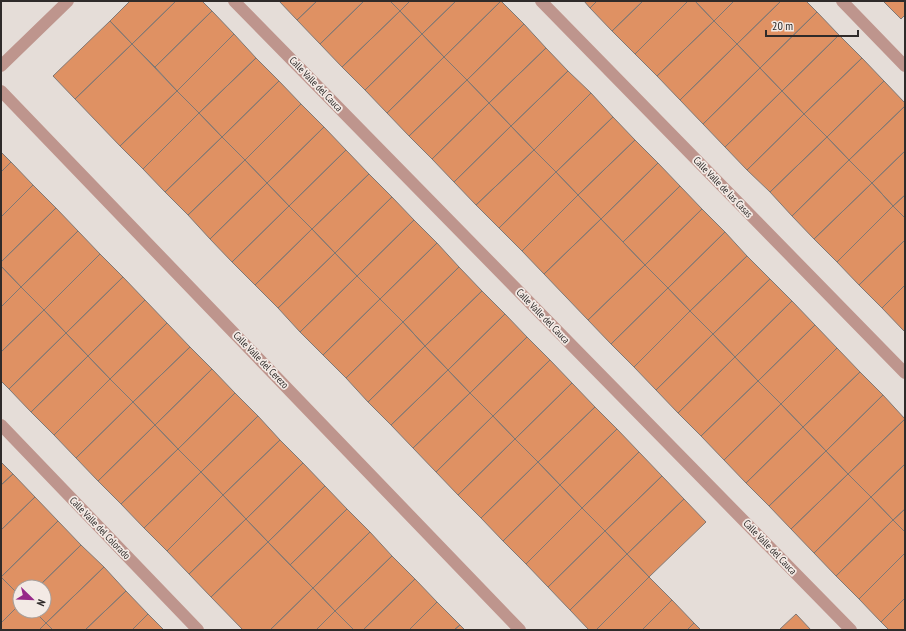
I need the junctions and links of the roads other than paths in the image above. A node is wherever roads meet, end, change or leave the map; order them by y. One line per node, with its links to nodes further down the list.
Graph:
1 (68, 1): 5 (street)
2 (234, 1): 12 (street, Calle Valle del Cauca)
3 (541, 1): 8 (street, Calle Valle de las Casas)
4 (842, 1): 6 (street)
5 (1, 66)
6 (905, 66)
7 (1, 91): 11 (street, Calle Valle del Cerezo)
8 (905, 373)
9 (1, 425): 10 (street, Calle Valle del Colorado)
10 (198, 630)
11 (520, 630)
12 (852, 630)

